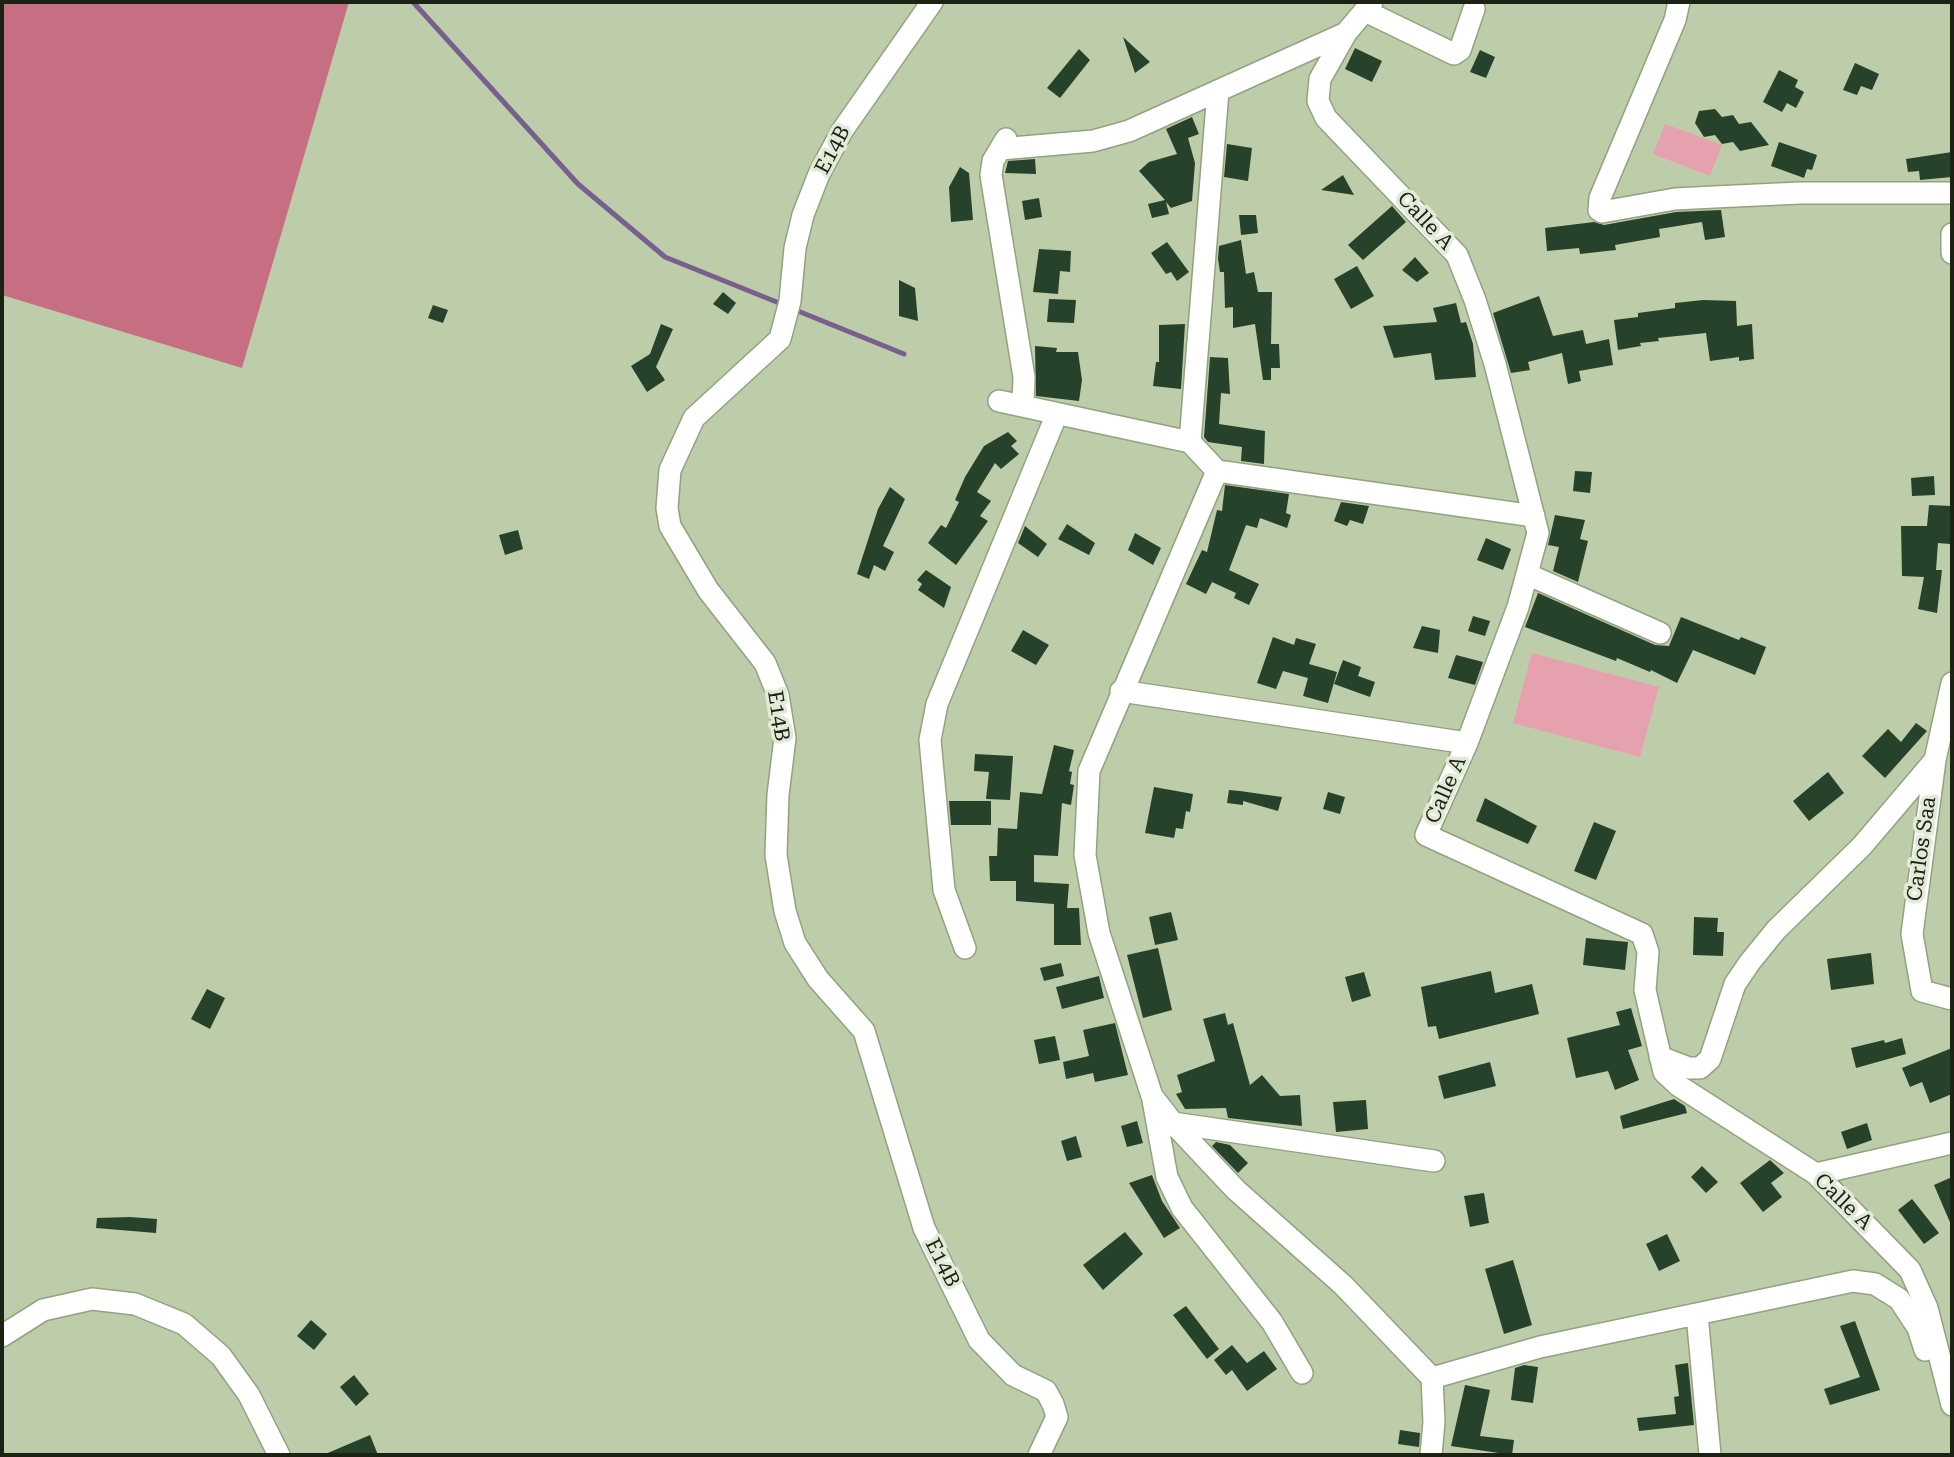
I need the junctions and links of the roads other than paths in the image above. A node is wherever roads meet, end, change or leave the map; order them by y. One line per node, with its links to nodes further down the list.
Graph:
1 (932, 2): 37 (street, E14B)
2 (1679, 2): 7 (street)
3 (1368, 6): 4 (street); 5 (street, Calle A)
4 (1474, 9)
5 (1346, 33): 6 (street); 15 (street, Calle A)
6 (1218, 90): 11 (street); 13 (street)
7 (1952, 193)
8 (1952, 234): 9 (street)
9 (1952, 253)
10 (999, 401): 11 (street)
11 (1023, 406): 12 (street)
12 (1056, 416): 13 (street); 22 (street)
13 (1191, 442): 14 (street)
14 (1217, 471): 15 (street); 19 (street)
15 (1534, 516): 16 (street, Calle A)
16 (1529, 575): 17 (street); 20 (street, Calle A)
17 (1660, 633)
18 (1952, 683): 21 (street, Carlos Saa)
19 (1121, 691): 20 (street); 25 (street)
20 (1467, 743): 24 (street, Calle A)
21 (1935, 760): 23 (street, Carlos Saa); 24 (street)
22 (965, 948)
23 (1949, 999)
24 (1660, 1057): 29 (street, Calle A)
25 (1152, 1096): 26 (street); 32 (street)
26 (1173, 1124): 28 (street); 33 (street)
27 (1952, 1143): 29 (street)
28 (1434, 1161)
29 (1816, 1174): 34 (street, Calle A)
30 (1698, 1314): 33 (street); 35 (street); 39 (street)
31 (2, 1336): 36 (street)
32 (1302, 1373)
33 (1432, 1378): 38 (street)
34 (1952, 1405)
35 (1952, 1413)
36 (279, 1455)
37 (1039, 1455)
38 (1431, 1455)
39 (1710, 1455)

